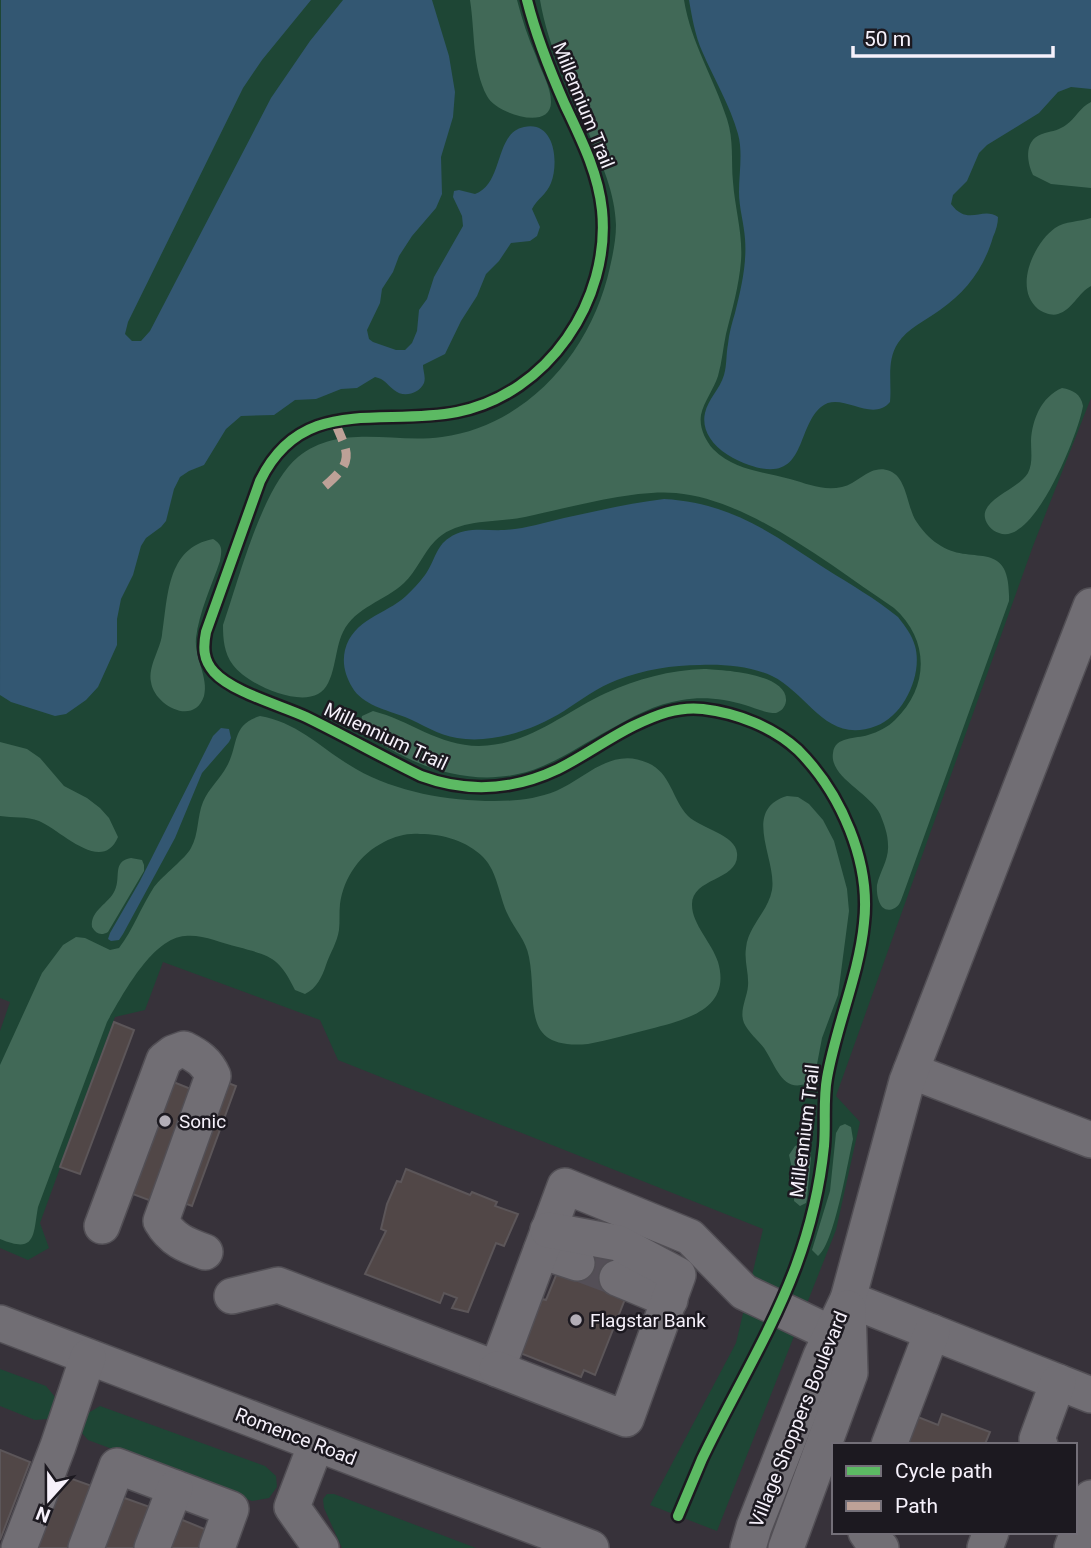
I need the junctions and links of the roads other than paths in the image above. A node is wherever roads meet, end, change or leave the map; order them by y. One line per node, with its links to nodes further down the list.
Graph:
1 (1087, 629): 2 (street)
2 (911, 1072): 3 (street); 10 (street)
3 (1091, 1139)
4 (102, 1226): 6 (street)
5 (544, 1240): 7 (street); 11 (street); 14 (street); 16 (street)
6 (205, 1252)
7 (577, 1263)
8 (617, 1278): 11 (street)
9 (232, 1296): 16 (street)
10 (848, 1299): 13 (street); 14 (street, Village Shoppers Boulevard); 32 (street, Village Shoppers Boulevard)
11 (670, 1300): 16 (street)
12 (0, 1323): 15 (street, Romence Road)
13 (932, 1332): 17 (street); 19 (street)
14 (832, 1334): 31 (street, Village Shoppers Boulevard)
15 (88, 1357): 21 (street, Romence Road); 25 (street)
16 (497, 1369)
17 (1058, 1382): 18 (street); 20 (street)
18 (1091, 1395)
19 (890, 1443)
20 (1036, 1443)
21 (316, 1444): 29 (street); 30 (street, Romence Road)
22 (175, 1488): 26 (street); 27 (street); 28 (street)
23 (1091, 1498): 34 (street)
24 (867, 1534): 33 (street)
25 (19, 1548)
26 (86, 1548)
27 (152, 1548)
28 (217, 1548)
29 (321, 1548)
30 (592, 1548)
31 (748, 1548)
32 (786, 1548)
33 (881, 1548)
34 (1072, 1548)

